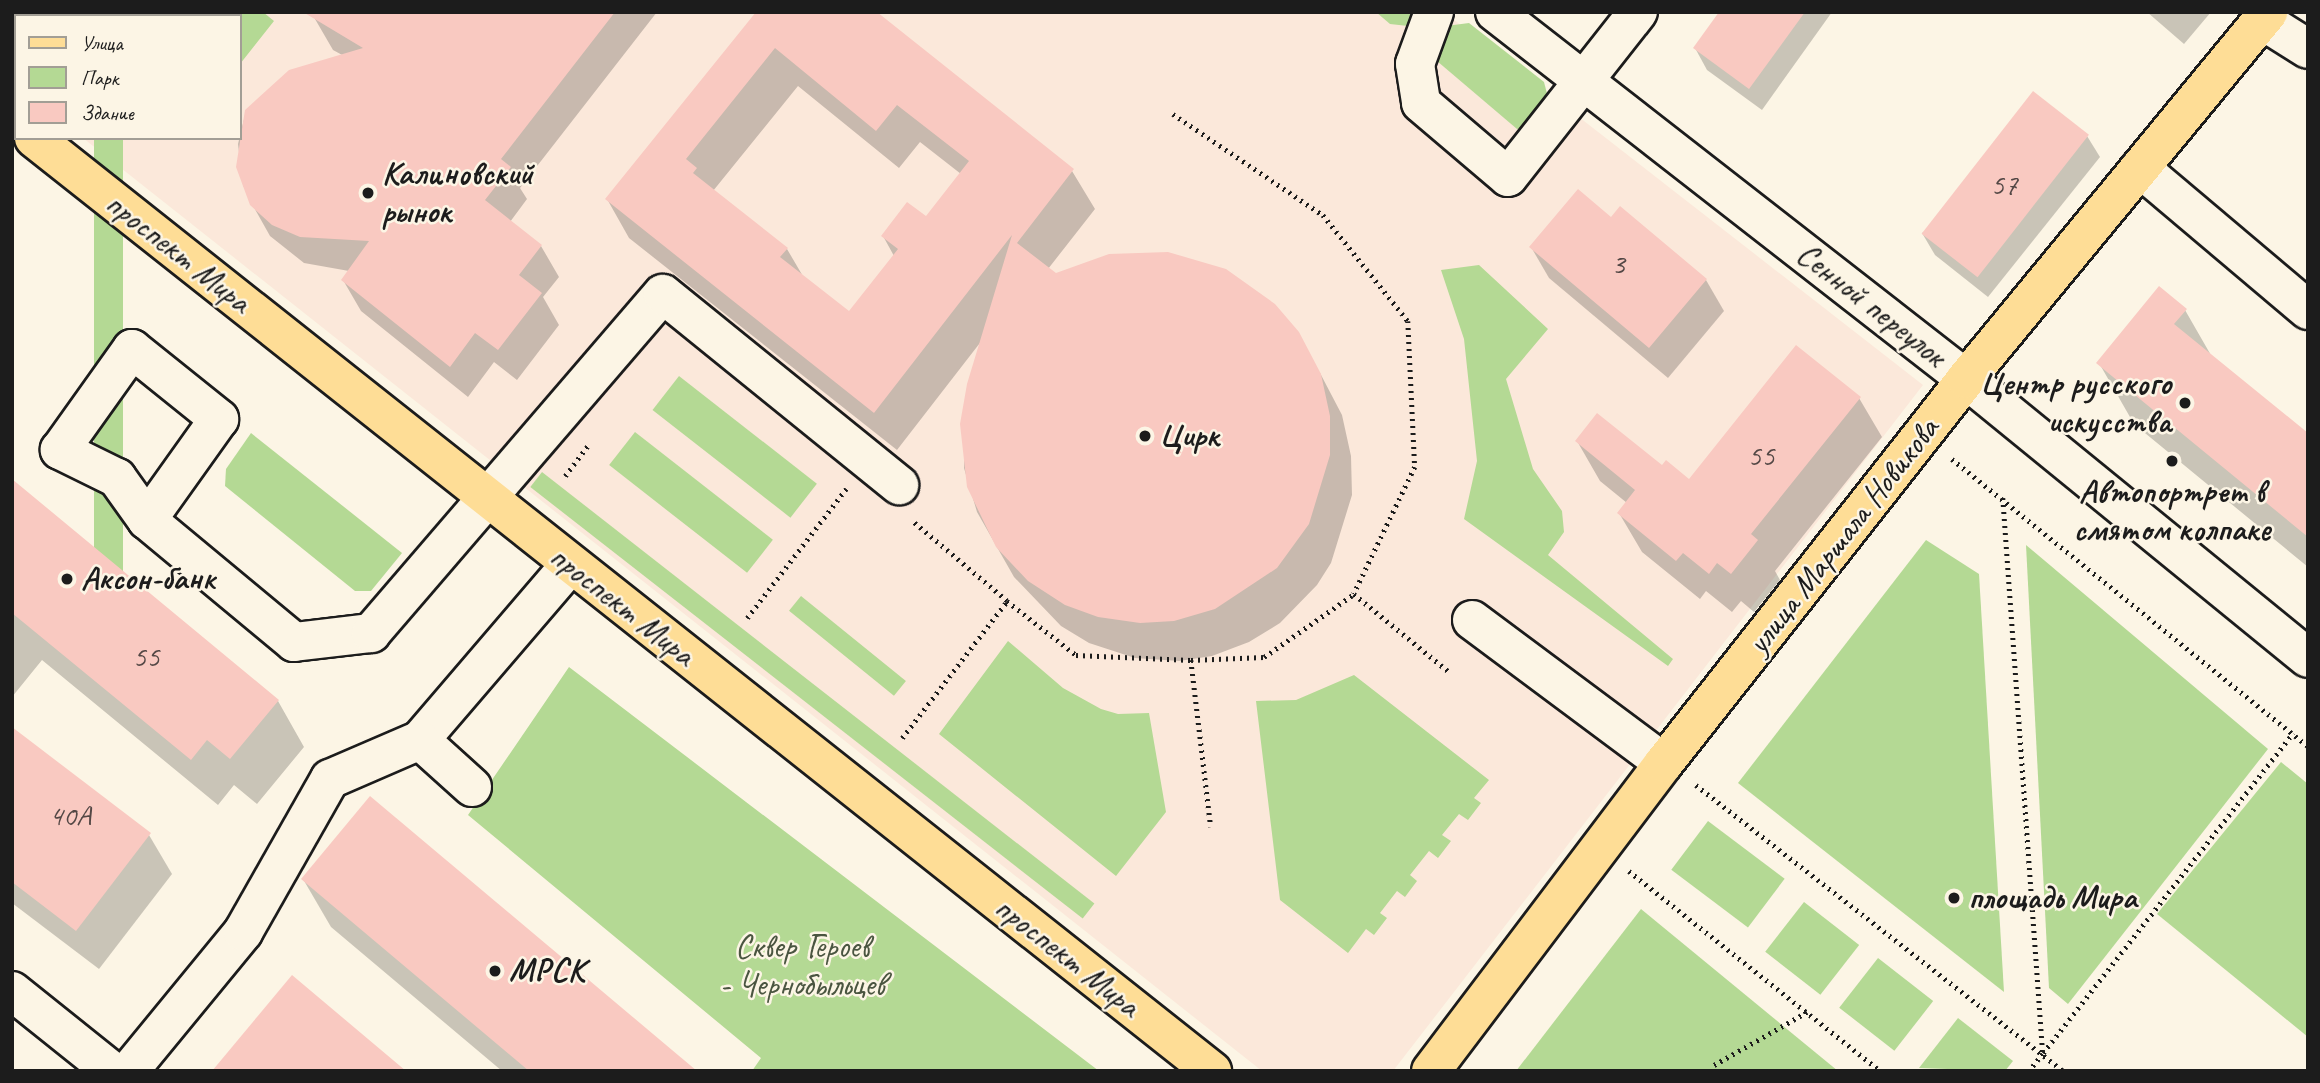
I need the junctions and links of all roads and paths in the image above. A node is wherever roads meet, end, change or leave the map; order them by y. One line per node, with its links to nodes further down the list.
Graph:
1 (1434, 12): 6 (street)
2 (1494, 12): 6 (street, Сенной переулок)
3 (1638, 12): 6 (street)
4 (2265, 16): 5 (street); 9 (main road, улица Маршала Новикова)
5 (2308, 49)
6 (1585, 82): 11 (street, Сенной переулок)
7 (1173, 114): 19 (path)
8 (37, 140): 14 (main road, проспект Мира)
9 (2140, 168): 10 (street); 11 (main road, улица Маршала Новикова)
10 (2308, 310)
11 (1966, 379): 23 (street, Сенной переулок); 30 (main road, улица Маршала Новикова)
12 (1946, 456): 13 (path)
13 (2003, 498): 26 (path); 36 (path)
14 (486, 499): 15 (street); 17 (street); 18 (main road, проспект Мира)
15 (905, 502): 20 (path)
16 (836, 504): 21 (path)
17 (147, 520)
18 (570, 565): 28 (street); 40 (main road, проспект Мира)
19 (1353, 594): 24 (path); 25 (path)
20 (1007, 601): 24 (path); 27 (path)
21 (747, 618)
22 (1472, 621): 30 (street)
23 (2308, 658)
24 (1191, 660): 32 (path)
25 (1448, 671)
26 (2293, 733): 29 (path); 36 (path)
27 (902, 738)
28 (420, 740): 31 (street); 39 (street)
29 (2308, 746)
30 (1676, 771): 36 (path); 41 (main road, улица Маршала Новикова)
31 (472, 787)
32 (1211, 827)
33 (1621, 865): 35 (path)
34 (12, 991): 38 (street)
35 (1807, 1012): 37 (path); 42 (path)
36 (2043, 1054): 43 (path); 44 (path)
37 (1714, 1065)
38 (112, 1071)
39 (130, 1071)
40 (1212, 1071)
41 (1431, 1071)
42 (1880, 1071)
43 (2029, 1071)
44 (2064, 1071)

